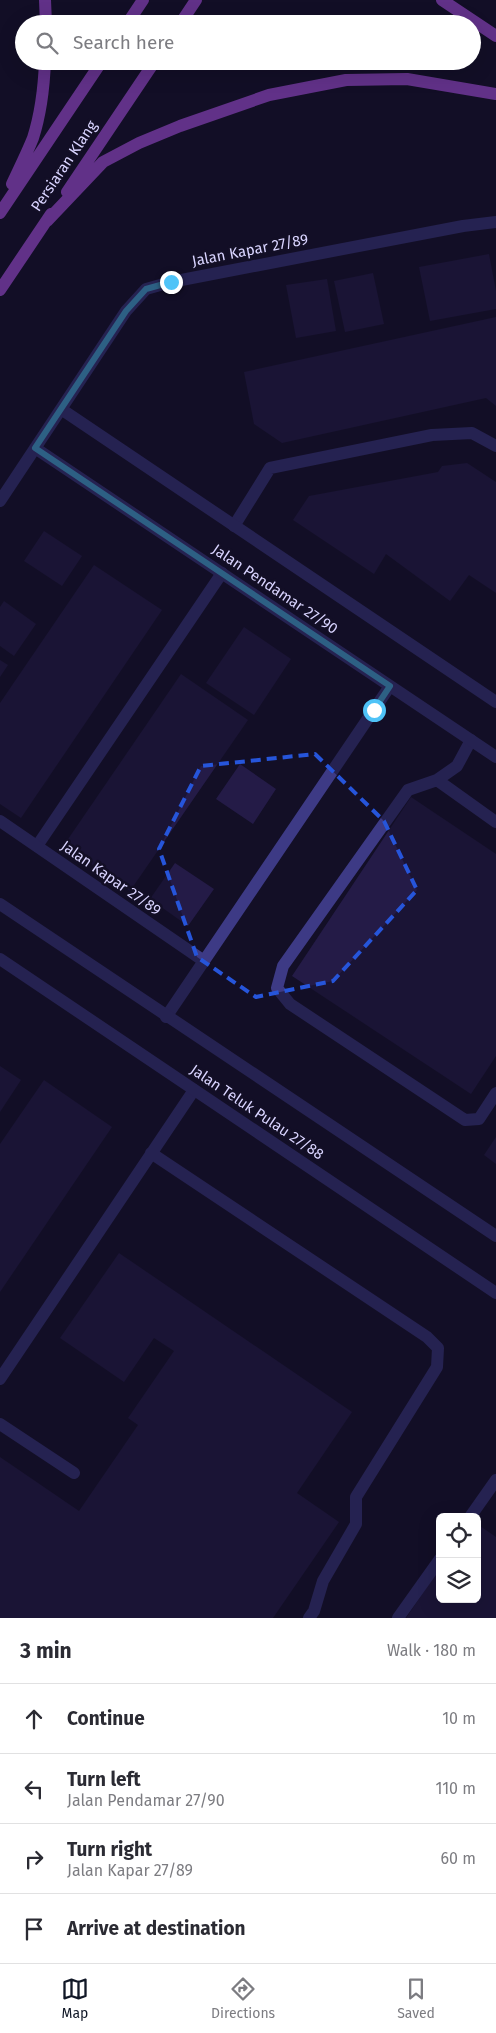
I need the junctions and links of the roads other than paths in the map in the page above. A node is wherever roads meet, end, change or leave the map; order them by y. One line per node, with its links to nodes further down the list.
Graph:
1 (45, 0): 5 (main road)
2 (143, 0): 6 (main road)
3 (196, 0): 7 (main road)
4 (442, 0): 8 (main road)
5 (46, 15)
6 (133, 15)
7 (186, 15)
8 (464, 15)
9 (481, 26): 10 (main road)
10 (496, 36)
11 (44, 70): 15 (main road)
12 (96, 70): 15 (main road, Persiaran Klang)
13 (149, 70): 16 (main road, Persiaran Klang)
14 (496, 94): 16 (main road)
15 (0, 212)
16 (46, 221): 18 (main road, Persiaran Klang)
17 (496, 222): 19 (street, Jalan Kapar 27/89)
18 (0, 290)
19 (61, 409): 21 (street, Jalan Kapar 27/89); 23 (street, Jalan Pendamar 27/90)
20 (496, 446): 23 (street)
21 (35, 448): 22 (street, Jalan Kapar 27/89); 24 (street, Jalan Pendamar 27/90)
22 (0, 501)
23 (234, 526): 26 (street, Jalan Pendamar 27/90)
24 (222, 573): 25 (street, Jalan Pendamar 27/90); 32 (street)
25 (390, 686): 27 (street, Jalan Pendamar 27/90); 35 (street)
26 (496, 702)
27 (471, 740): 28 (street, Jalan Pendamar 27/90); 29 (street)
28 (496, 757)
29 (437, 780): 31 (street); 38 (street)
30 (0, 821): 32 (street, Jalan Kapar 27/89)
31 (496, 822)
32 (37, 846): 35 (street, Jalan Kapar 27/89)
33 (0, 904): 36 (street, Jalan Teluk Pulau 27/88)
34 (0, 959): 37 (street, Jalan Teluk Pulau 27/88)
35 (204, 962): 36 (street)
36 (166, 1017): 40 (street, Jalan Teluk Pulau 27/88)
37 (194, 1090): 39 (street); 41 (street, Jalan Teluk Pulau 27/88)
38 (496, 1093)
39 (151, 1154): 42 (street); 48 (street)
40 (496, 1236)
41 (496, 1293)
42 (0, 1379)
43 (0, 1424): 44 (street)
44 (74, 1473)
45 (496, 1480): 46 (street)
46 (473, 1513)
47 (436, 1565): 49 (street)
48 (309, 1618)
49 (398, 1618)

